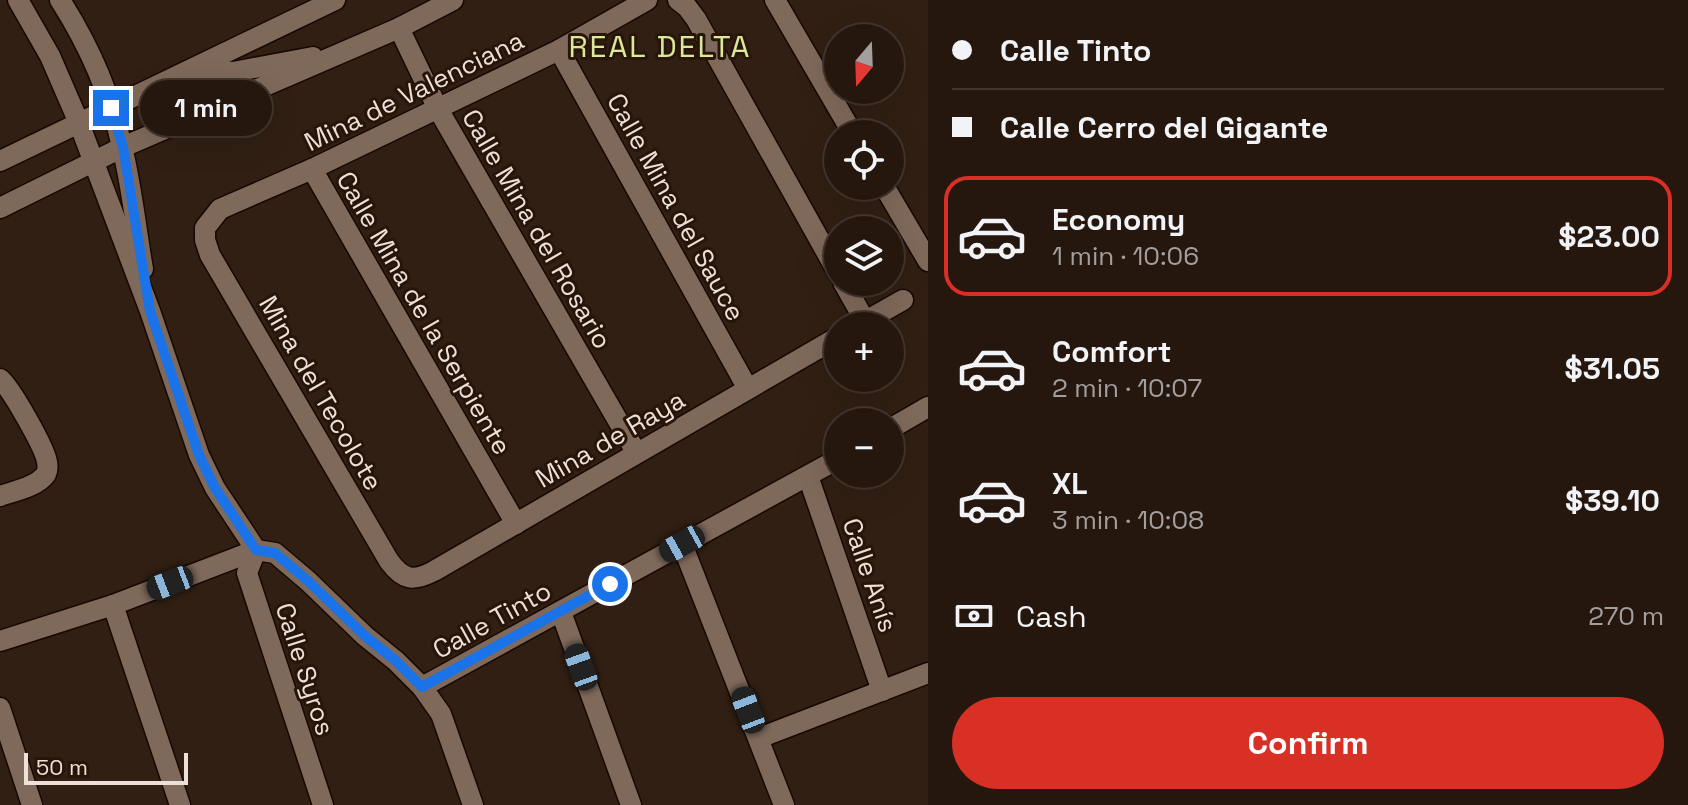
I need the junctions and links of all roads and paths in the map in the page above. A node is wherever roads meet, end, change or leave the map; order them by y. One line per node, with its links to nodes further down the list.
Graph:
1 (18, 0): 17 (street)
2 (60, 0): 14 (street)
3 (335, 0): 13 (street)
4 (436, 0): 9 (street)
5 (453, 0): 9 (street)
6 (647, 0): 11 (street, Mina de Valenciana)
7 (678, 0): 25 (street)
8 (775, 0): 16 (street)
9 (421, 17): 10 (street)
10 (399, 28): 12 (street); 15 (street, Calle Mina del Rosario)
11 (559, 50): 15 (street, Mina de Valenciana); 32 (street, Calle Mina del Sauce)
12 (339, 55): 13 (street); 18 (street)
13 (195, 69): 14 (street)
14 (111, 108): 17 (street); 18 (street)
15 (438, 109): 21 (street, Mina de Valenciana); 35 (street, Calle Mina del Rosario)
16 (845, 120)
17 (79, 123): 19 (street); 20 (street)
18 (123, 147): 20 (street); 28 (street)
19 (0, 161)
20 (93, 163): 23 (street); 28 (street)
21 (312, 169): 24 (street, Mina de Valenciana); 39 (street, Calle Mina de la Serpiente)
22 (892, 200): 26 (street)
23 (0, 208)
24 (205, 228): 42 (street, Mina del Tecolote)
25 (824, 248)
26 (928, 261)
27 (903, 300): 29 (street)
28 (150, 311): 41 (street)
29 (882, 312)
30 (824, 345): 32 (street, Mina de Raya)
31 (0, 379): 38 (street)
32 (748, 389): 35 (street, Mina de Raya)
33 (928, 408): 34 (street)
34 (904, 421)
35 (636, 452): 39 (street, Mina de Raya)
36 (824, 467): 37 (street, Calle Tinto)
37 (808, 476): 40 (street, Calle Tinto); 48 (street, Calle Anís)
38 (0, 496)
39 (516, 524): 42 (street, Mina de Raya)
40 (682, 544): 44 (street, Calle Tinto); 50 (street)
41 (256, 550): 43 (street); 47 (street); 53 (street, Calle Syros)
42 (406, 577)
43 (113, 605): 45 (street); 52 (street)
44 (561, 612): 47 (street, Calle Tinto); 55 (street)
45 (0, 641)
46 (928, 673): 48 (street)
47 (422, 687): 54 (street)
48 (882, 691): 50 (street)
49 (0, 708): 51 (street)
50 (759, 738): 56 (street)
51 (32, 805)
52 (180, 805)
53 (323, 805)
54 (473, 805)
55 (631, 805)
56 (784, 805)

